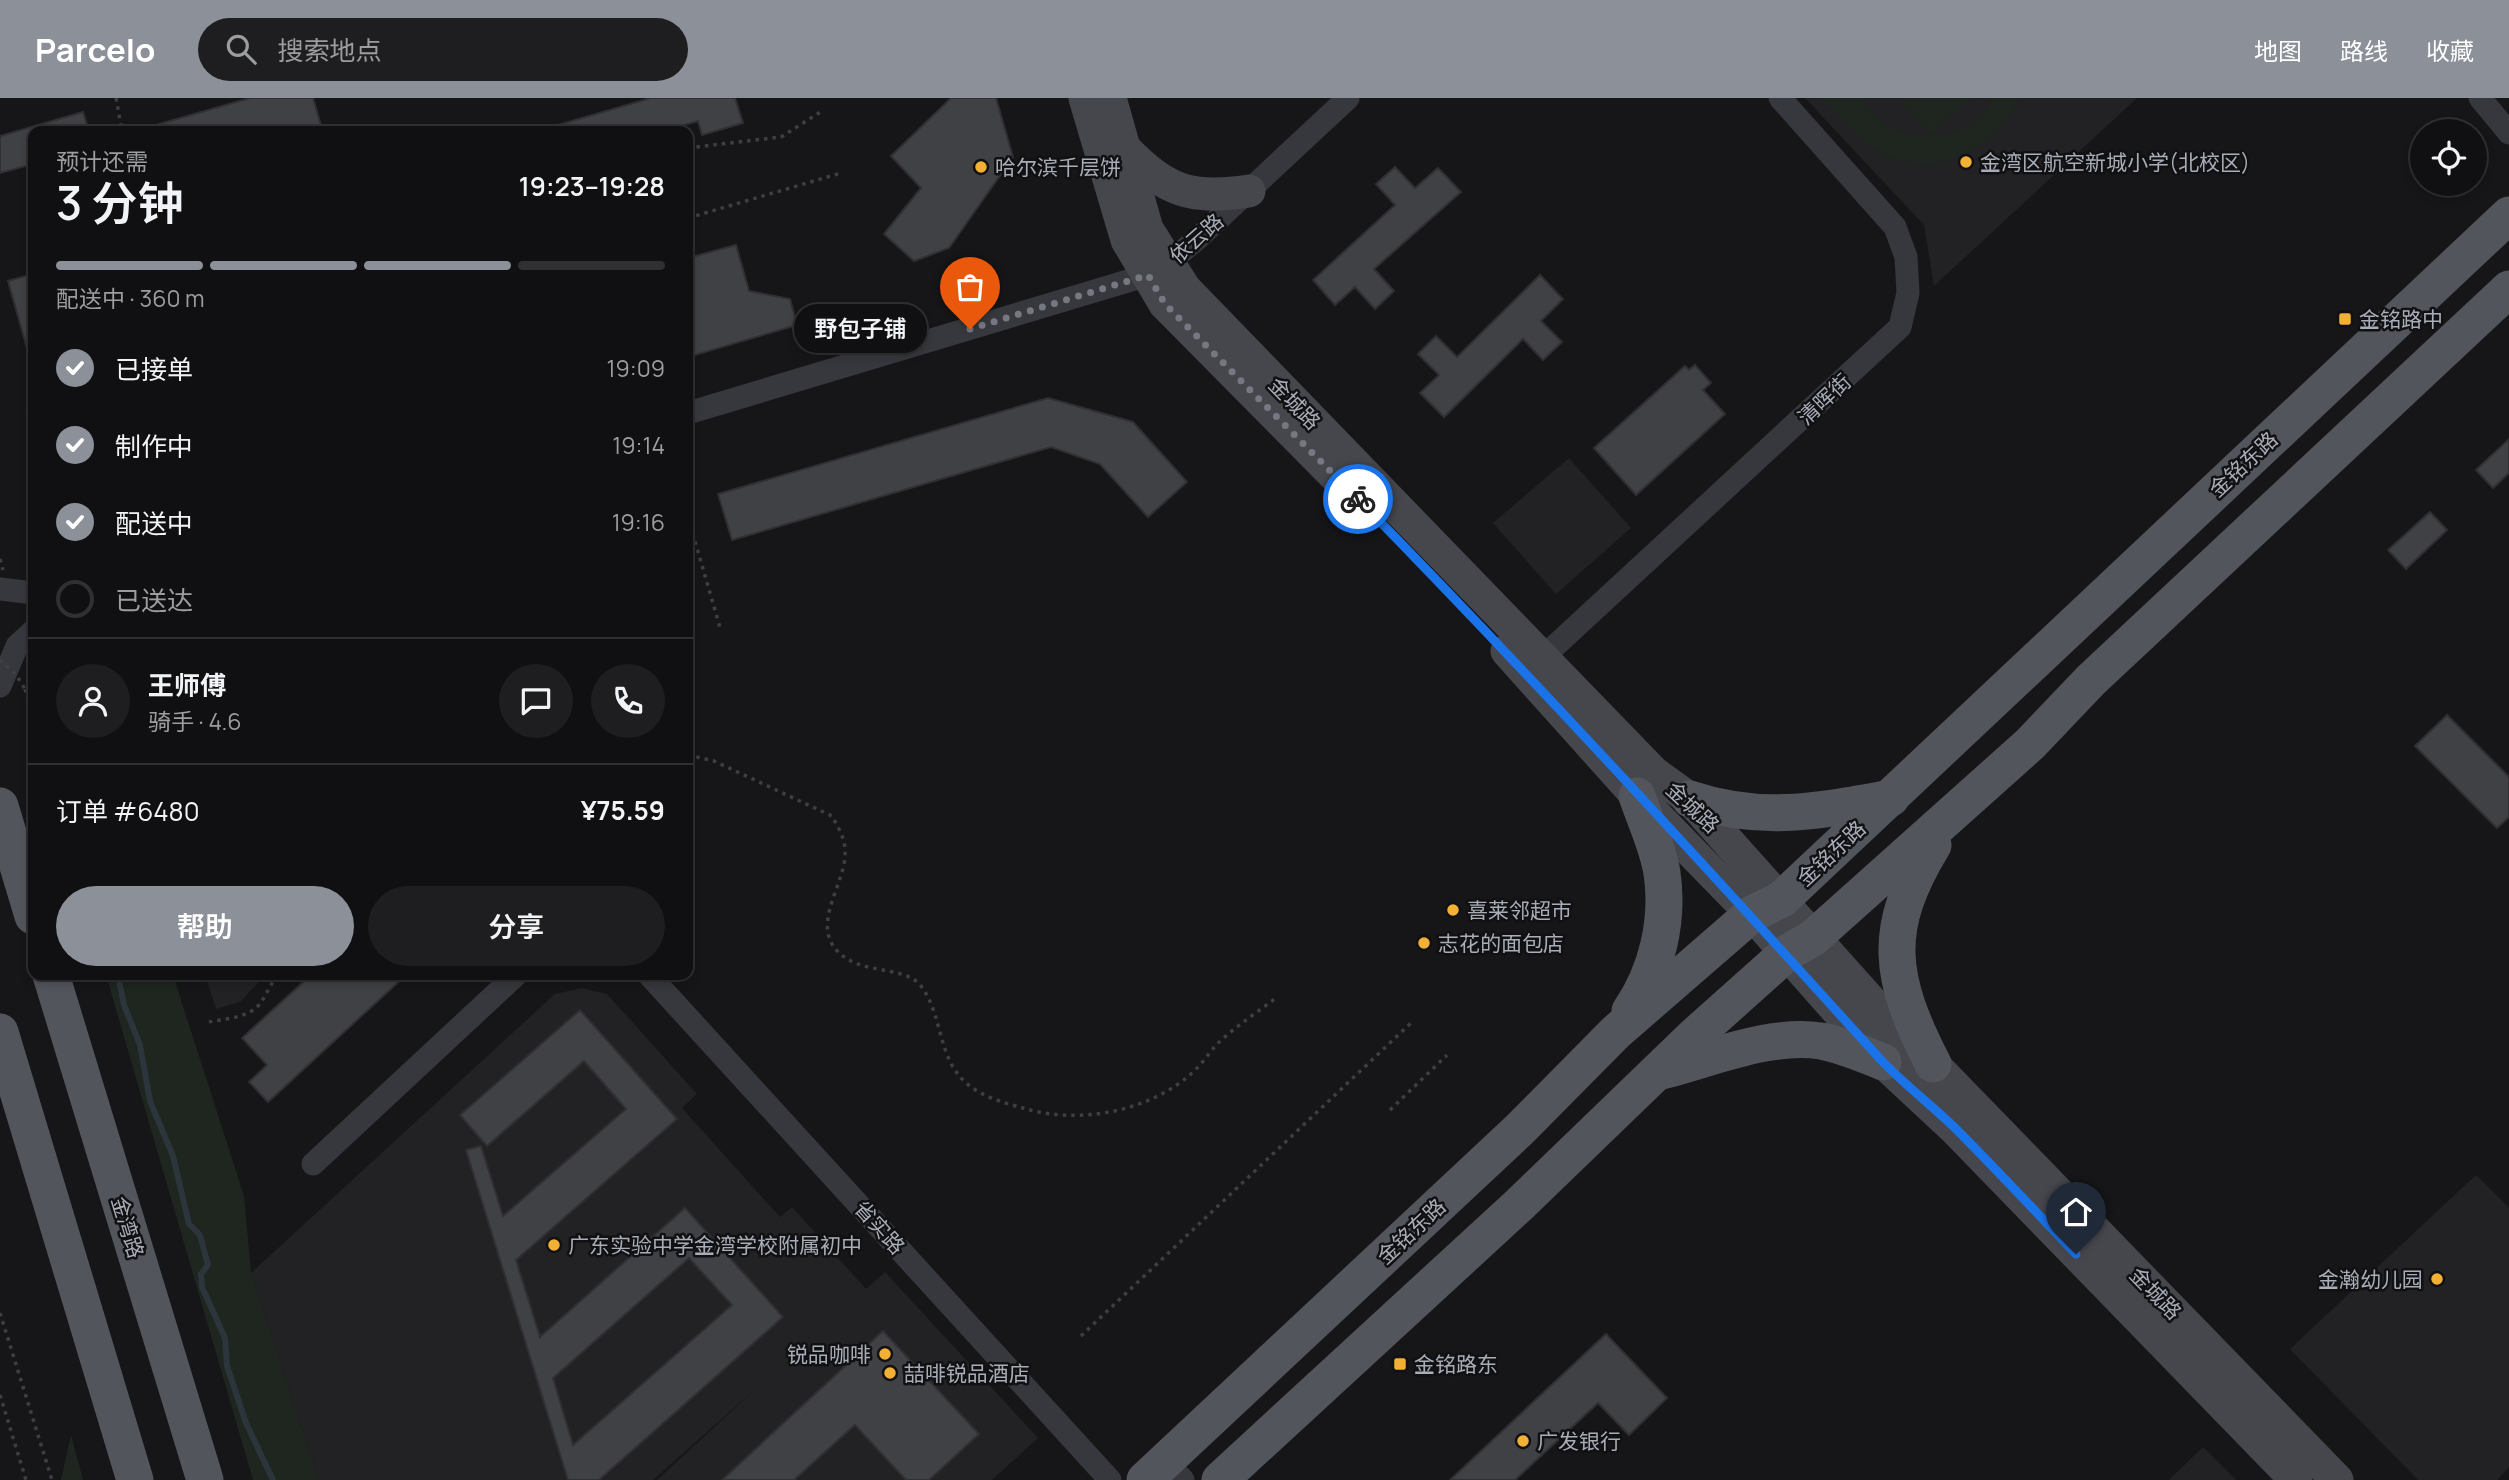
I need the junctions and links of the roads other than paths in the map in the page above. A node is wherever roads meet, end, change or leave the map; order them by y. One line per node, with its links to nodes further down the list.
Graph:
1 (1085, 98): 11 (street, 金城路)
2 (1110, 98): 7 (street, 金城路)
3 (1348, 98): 8 (street, 依云路)
4 (1780, 98): 17 (street, 清晖街)
5 (2480, 98): 6 (street)
6 (2509, 133)
7 (1125, 149): 8 (street); 11 (street, 金城路)
8 (1249, 191): 11 (street, 依云路)
9 (2509, 215): 10 (main road, 金铭东路)
10 (2454, 266): 12 (main road); 19 (main road, 金铭东路)
11 (1158, 269): 13 (street, 依云路); 17 (street, 金城路); 21 (street, 金城路)
12 (2500, 297): 20 (main road)
13 (693, 411)
14 (0, 589): 15 (street)
15 (28, 592)
16 (28, 636): 18 (street)
17 (1543, 657): 23 (street, 金城路)
18 (0, 686)
19 (1941, 751): 20 (main road); 22 (main road, 金铭东路)
20 (1978, 791): 25 (main road)
21 (1637, 796): 27 (street, 金城路); 33 (main road)
22 (1891, 798): 23 (main road); 27 (main road, 金铭东路)
23 (1690, 799): 27 (street, 金城路)
24 (0, 806): 26 (main road)
25 (1950, 817): 28 (main road); 36 (main road)
26 (28, 899)
27 (1767, 907): 28 (street, 金城路); 33 (main road, 金铭东路)
28 (1800, 946): 35 (street, 金城路); 36 (street, 金城路); 37 (main road)
29 (53, 980): 44 (main road, 金湾路)
30 (511, 980): 39 (street)
31 (654, 980): 45 (street, 省实路)
32 (0, 1032): 43 (main road)
33 (1616, 1032): 34 (main road, 金铭东路)
34 (1588, 1060): 38 (main road); 40 (main road, 金铭东路)
35 (1883, 1062): 37 (main road); 47 (street, 金城路)
36 (1933, 1064): 48 (street, 金城路)
37 (1656, 1073): 38 (main road)
38 (1627, 1100): 41 (main road)
39 (313, 1164)
40 (1253, 1379): 41 (main road); 42 (main road, 金铭东路)
41 (1290, 1416): 46 (main road)
42 (1164, 1474)
43 (135, 1480)
44 (205, 1480)
45 (1110, 1480)
46 (1220, 1480)
47 (2295, 1480)
48 (2337, 1480)

